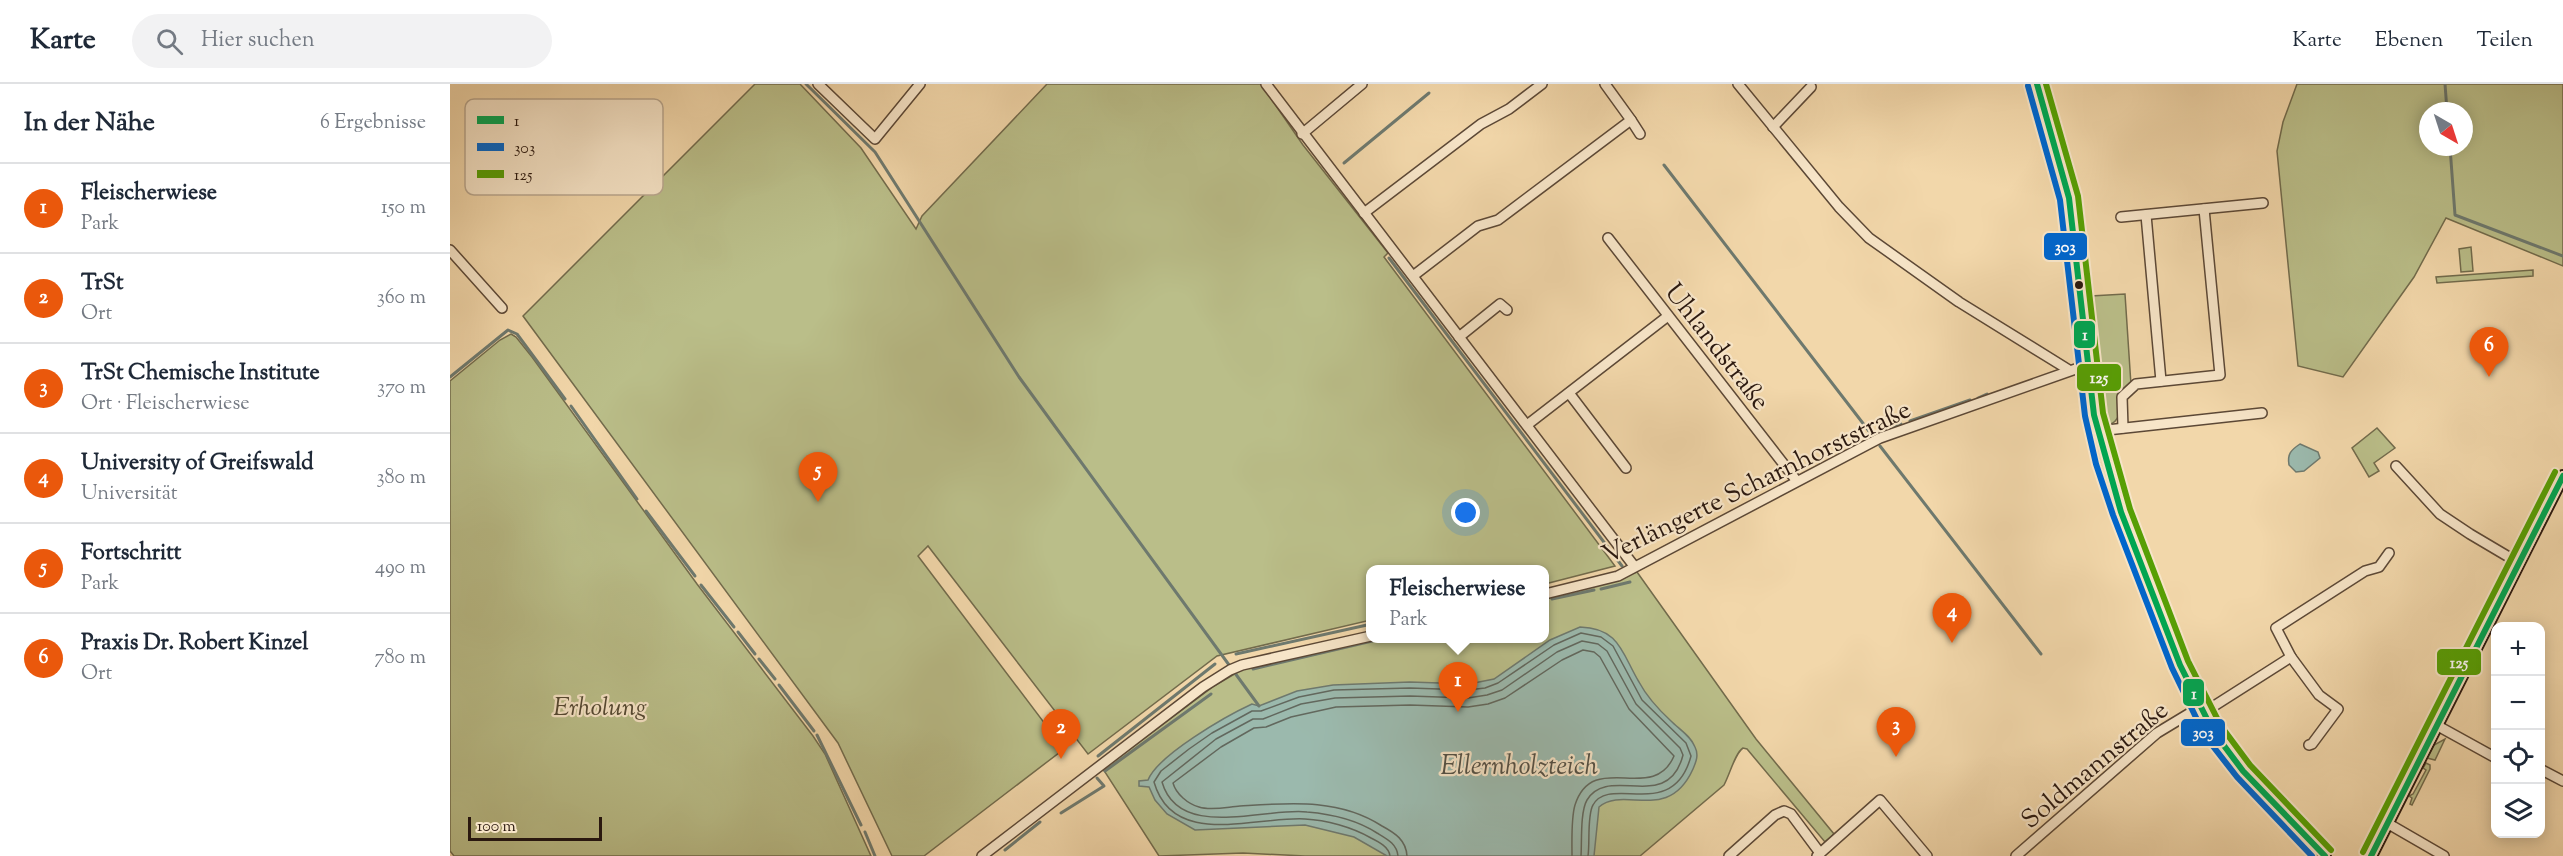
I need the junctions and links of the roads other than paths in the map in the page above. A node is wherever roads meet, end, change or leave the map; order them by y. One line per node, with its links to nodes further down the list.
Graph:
1 (818, 84): 2 (street)
2 (920, 84)
3 (1266, 84): 12 (street)
4 (1362, 84): 12 (street)
5 (1542, 84): 16 (street)
6 (1605, 84): 10 (street)
7 (1738, 84): 11 (street)
8 (2037, 84): 26 (main road)
9 (1811, 87): 11 (street)
10 (1631, 120): 13 (street); 21 (street)
11 (1773, 127): 27 (street)
12 (1302, 134): 16 (street)
13 (1640, 134)
14 (2263, 203): 15 (street)
15 (2204, 209): 17 (street); 28 (street)
16 (1364, 213): 21 (street)
17 (2146, 215): 18 (street); 28 (street)
18 (2121, 217)
19 (1608, 238): 24 (street, Uhlandstraße)
20 (450, 250): 22 (street)
21 (1413, 276): 25 (street)
22 (502, 308)
23 (1507, 310): 25 (street)
24 (1668, 316): 29 (street); 37 (street, Uhlandstraße)
25 (1459, 337): 31 (street)
26 (2086, 365): 27 (street, Verlängerte Scharnhorststraße); 33 (main road)
27 (2069, 370): 37 (street, Verlängerte Scharnhorststraße)
28 (2161, 381): 32 (street)
29 (1569, 393): 31 (street); 35 (street)
30 (2262, 412): 32 (street)
31 (1527, 425): 40 (street)
32 (2123, 428): 33 (street)
33 (2098, 431): 44 (main road)
34 (2396, 466): 39 (street)
35 (1626, 468)
36 (2563, 476): 39 (main road)
37 (1796, 480): 40 (street, Verlängerte Scharnhorststraße)
38 (2389, 553): 43 (street)
39 (2519, 562): 45 (main road)
40 (1634, 566): 41 (street, Verlängerte Scharnhorststraße)
41 (1549, 593)
42 (1366, 637): 53 (street)
43 (2291, 657): 44 (street, Soldmannstraße); 46 (street)
44 (2202, 710): 52 (street, Soldmannstraße); 56 (main road)
45 (2438, 726): 47 (street); 50 (main road)
46 (2309, 745)
47 (2491, 755)
48 (2545, 771): 49 (street)
49 (2563, 781)
50 (2387, 823): 57 (main road); 58 (street)
51 (1819, 855): 54 (street); 55 (street)
52 (2020, 855)
53 (982, 856)
54 (1729, 856)
55 (1927, 856)
56 (2325, 856)
57 (2371, 856)
58 (2444, 856)

